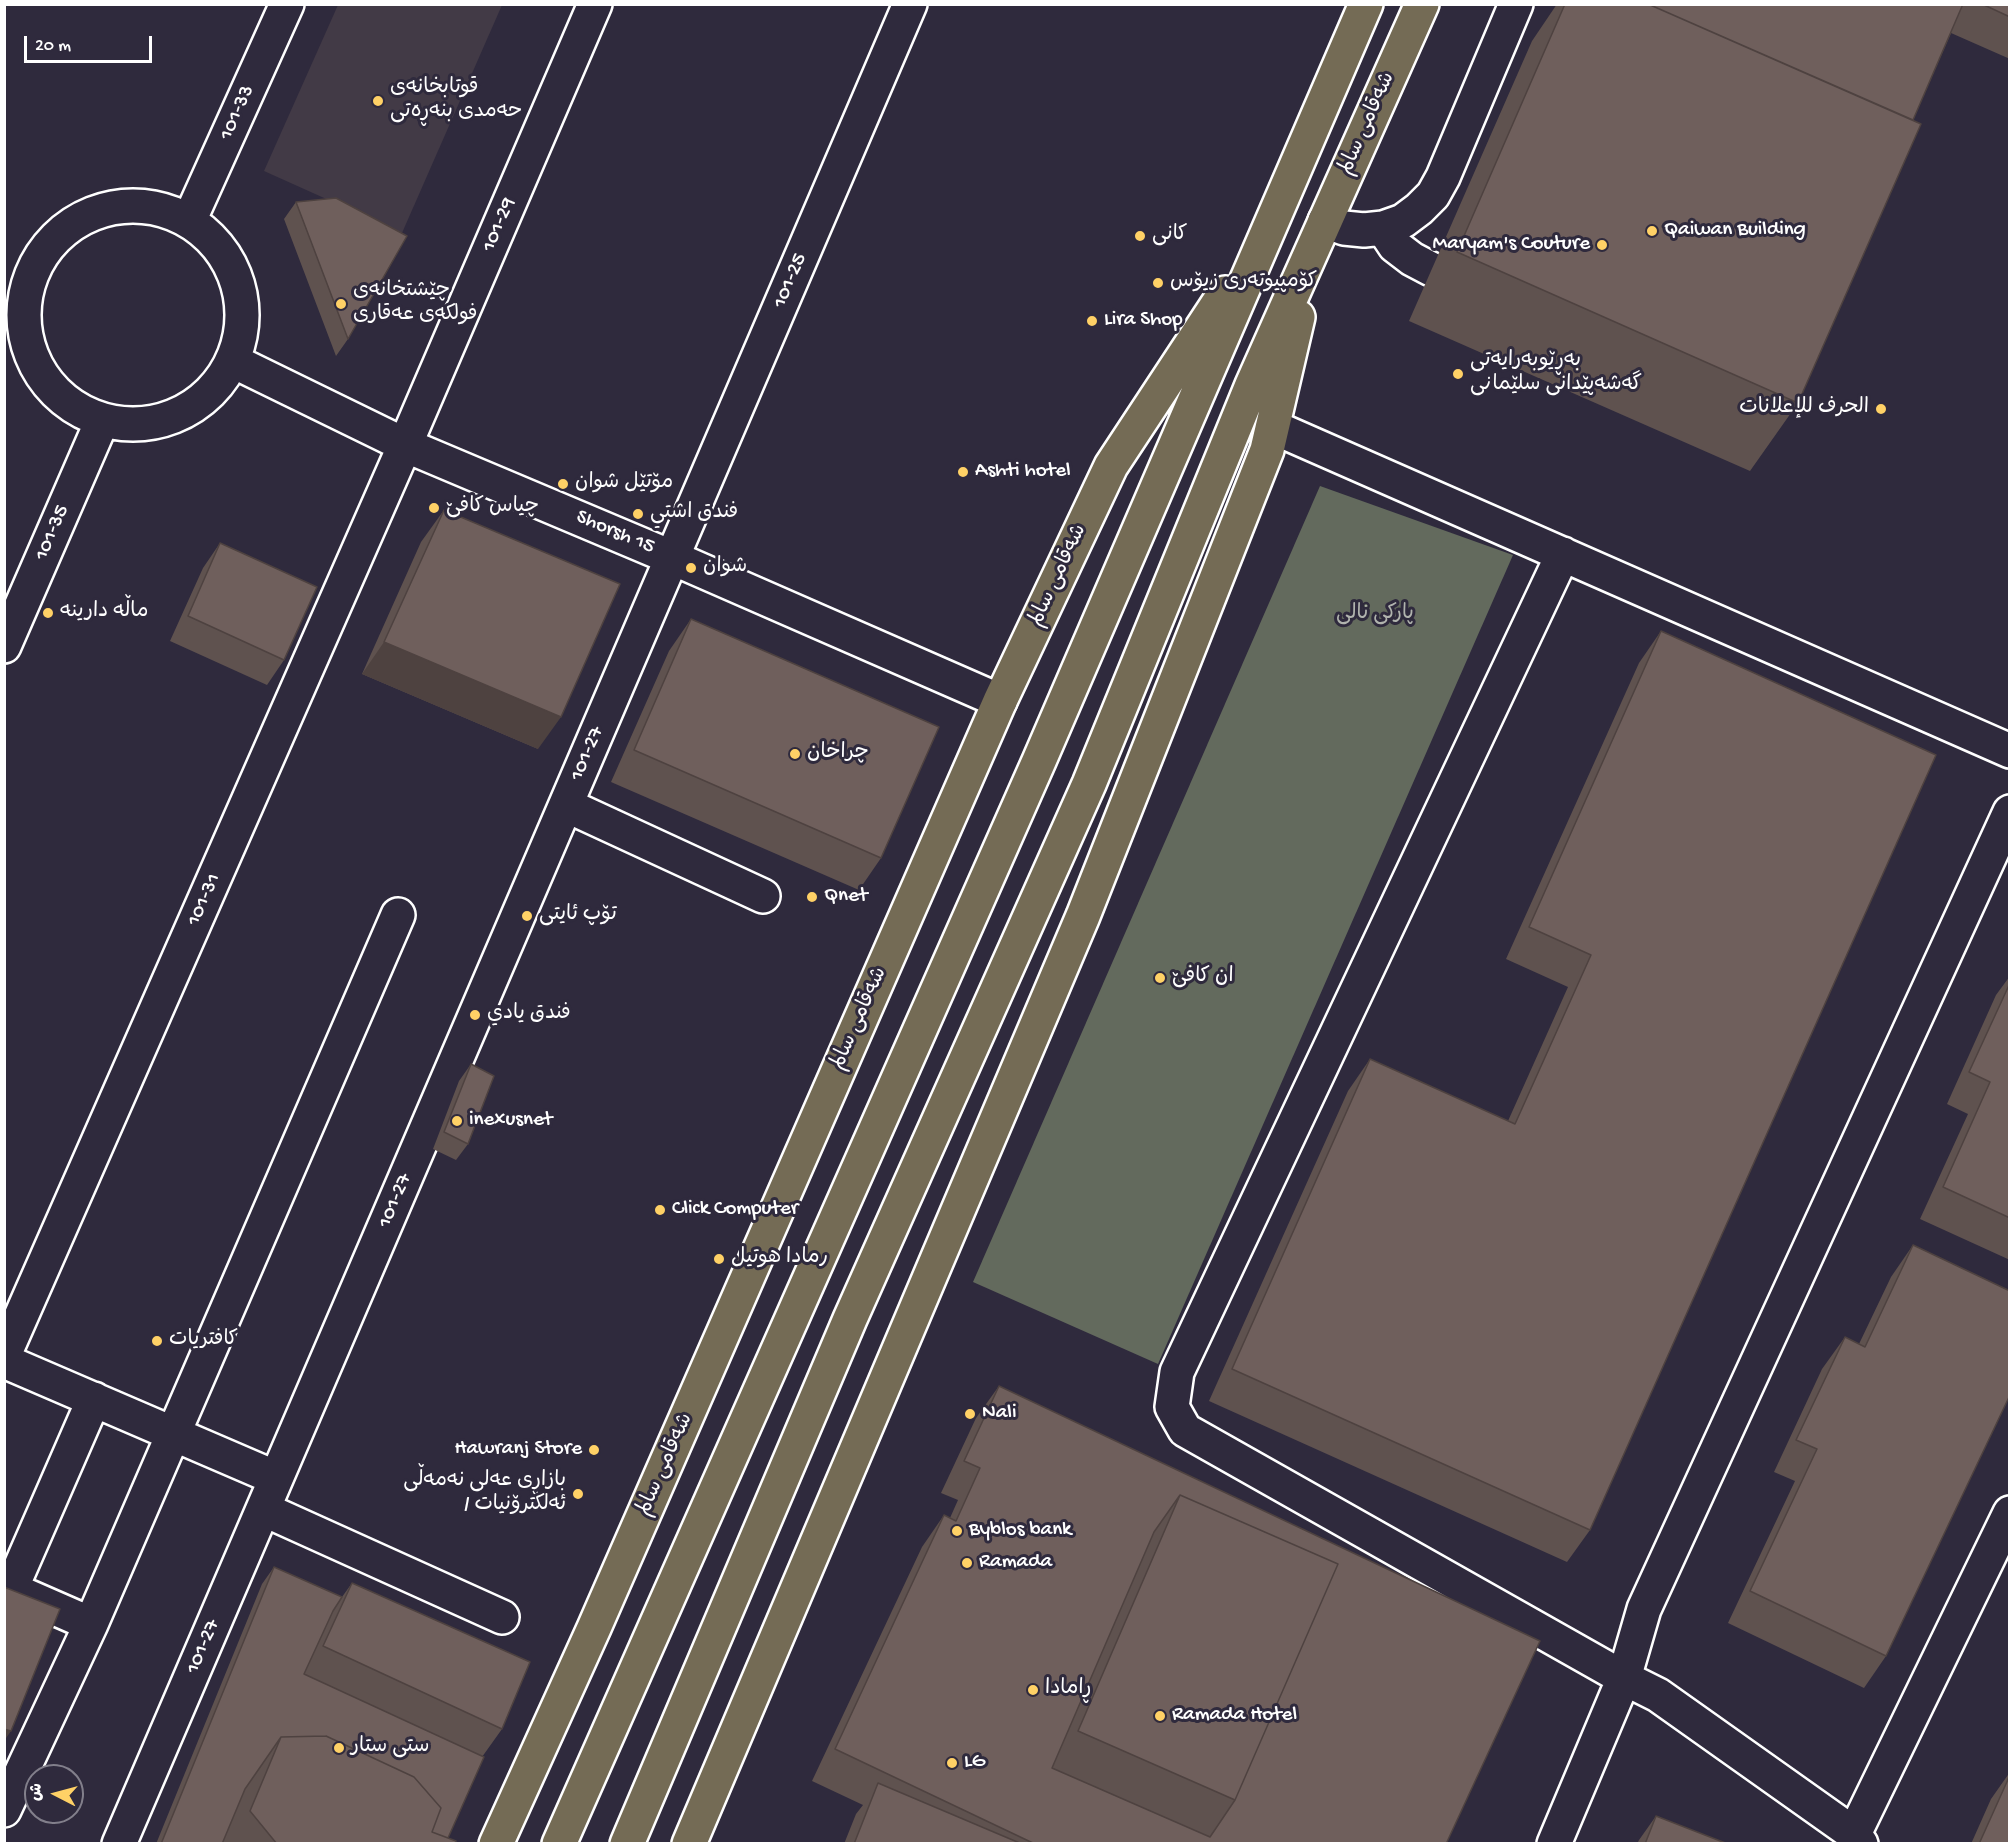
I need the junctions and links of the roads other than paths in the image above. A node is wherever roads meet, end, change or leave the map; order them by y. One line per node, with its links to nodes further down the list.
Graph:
1 (286, 4): 7 (street, 101-33)
2 (596, 4): 16 (street, 101-29)
3 (910, 4): 18 (street, 101-25)
4 (1366, 4): 8 (main road, شەقامی سالم)
5 (1422, 4): 10 (main road, شەقامی سالم)
6 (1516, 4): 9 (street)
7 (189, 221): 12 (street); 13 (street)
8 (1272, 221): 20 (main road, شەقامی سالم); 40 (main road, شەقامی سالم)
9 (1383, 228): 10 (street); 11 (street)
10 (1320, 232): 15 (main road, شەقامی سالم); 41 (main road, شەقامی سالم)
11 (1431, 269)
12 (17, 276): 14 (street)
13 (233, 361): 14 (street); 16 (street, Shorsh 15)
14 (102, 421): 19 (street, 101-35)
15 (1272, 426): 17 (street); 42 (main road, شەقامی سالم)
16 (405, 445): 18 (street, Shorsh 15); 26 (street, 101-31)
17 (1563, 554): 21 (street); 35 (street)
18 (673, 558): 20 (street, Shorsh 15); 22 (street, 101-27)
19 (4, 646)
20 (1000, 701): 39 (main road, شەقامی سالم)
21 (2010, 751)
22 (566, 805): 24 (street); 30 (street, 101-27)
23 (2010, 812): 35 (street)
24 (763, 896)
25 (398, 915): 29 (street)
26 (4, 1354)
27 (4, 1361): 28 (street)
28 (94, 1400): 29 (street); 34 (street)
29 (174, 1434): 30 (street); 34 (street)
30 (276, 1478): 31 (street, 101-27)
31 (263, 1509): 33 (street); 38 (street, 101-27)
32 (2010, 1513): 37 (street)
33 (502, 1617)
34 (91, 1624): 36 (street)
35 (1624, 1678): 37 (street); 43 (street)
36 (4, 1810)
37 (1858, 1839)
38 (119, 1844)
39 (496, 1844)
40 (559, 1844)
41 (627, 1844)
42 (689, 1844)
43 (1554, 1844)

